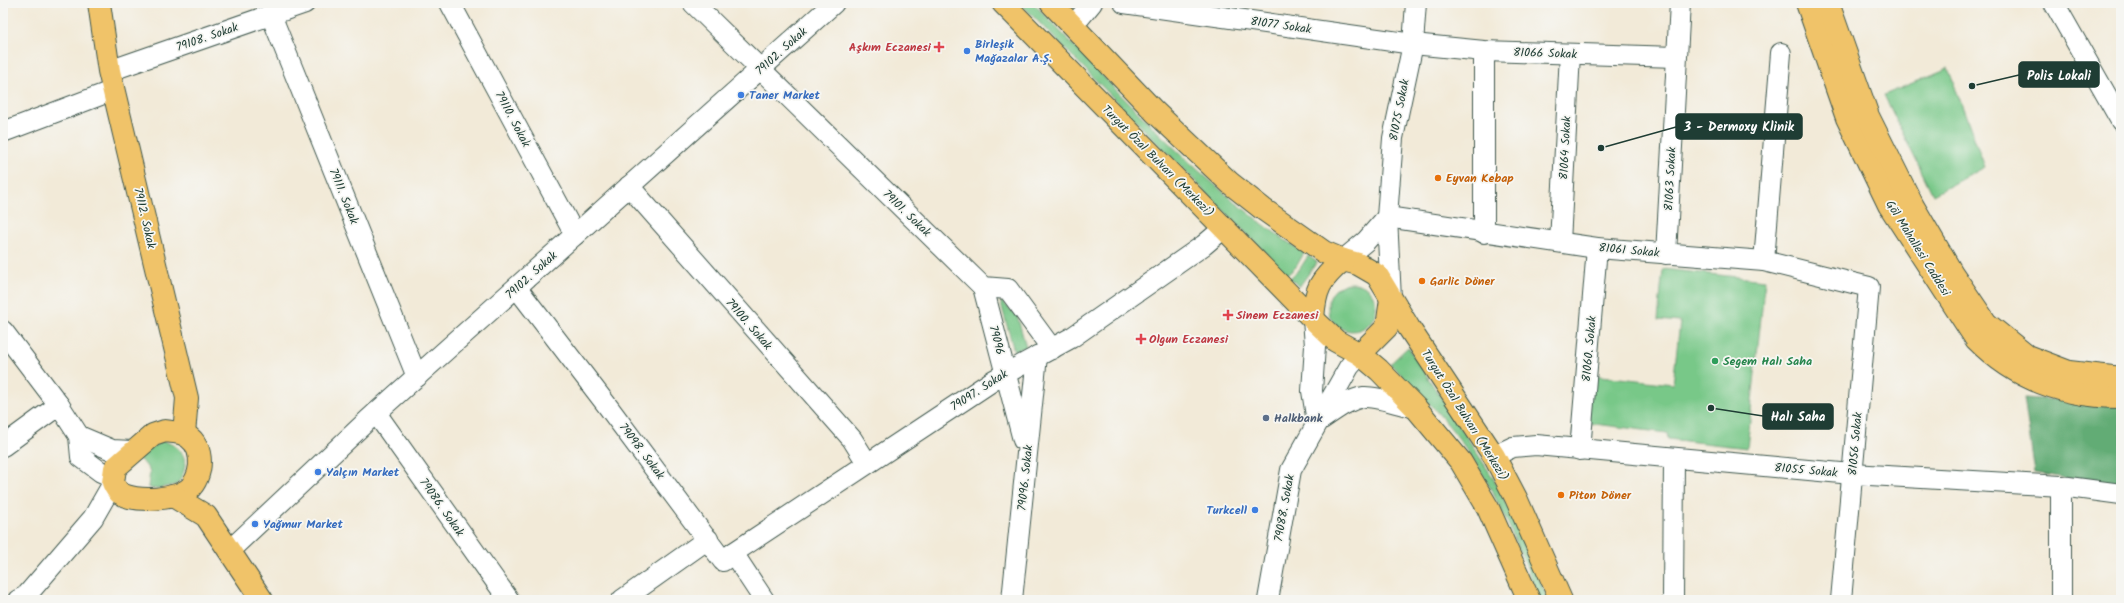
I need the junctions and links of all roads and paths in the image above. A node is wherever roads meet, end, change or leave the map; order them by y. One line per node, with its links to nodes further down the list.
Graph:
1 (99, 3): 24 (main road, 79112. Sokak)
2 (305, 3): 16 (street, 79108. Sokak)
3 (450, 3): 31 (street, 79110. Sokak)
4 (693, 3): 23 (street, 79101. Sokak)
5 (834, 3): 23 (street, 79102. Sokak)
6 (1003, 3): 29 (main road, Turgut Özal Bulvarı (Merkezi))
7 (1051, 3): 17 (main road)
8 (1092, 3): 17 (street)
9 (1124, 3): 15 (street, 81077 Sokak)
10 (1416, 3): 18 (street, 81075 Sokak)
11 (1680, 3): 22 (street, 81063 Sokak)
12 (1807, 3): 48 (main road, Göl Mahallesi Caddesi)
13 (1828, 3): 47 (main road, Göl Mahallesi Caddesi)
14 (2054, 3): 25 (street)
15 (1253, 12): 18 (street, 81077 Sokak)
16 (271, 15): 24 (street, 79108. Sokak); 46 (street, 79111. Sokak)
17 (1073, 26): 35 (main road)
18 (1413, 44): 19 (street, 81066 Sokak); 28 (street, 81075 Sokak)
19 (1484, 51): 21 (street, 81066 Sokak); 30 (street)
20 (1781, 53): 36 (street)
21 (1570, 54): 22 (street, 81066 Sokak); 32 (street, 81064 Sokak)
22 (1676, 57): 34 (street, 81063 Sokak)
23 (759, 69): 27 (street, 79102. Sokak); 37 (street, 79101. Sokak)
24 (112, 80): 26 (street, 79108. Sokak); 53 (main road, 79112. Sokak)
25 (2121, 121)
26 (3, 132)
27 (629, 186): 31 (street, 79102. Sokak); 60 (street, 79100. Sokak)
28 (1387, 217): 30 (street, 81061 Sokak); 35 (street); 40 (street, 81075 Sokak)
29 (1224, 228): 41 (main road, Turgut Özal Bulvarı (Merkezi)); 43 (street, 79097. Sokak)
30 (1484, 233): 32 (street, 81061 Sokak)
31 (576, 235): 39 (street, 79102. Sokak)
32 (1560, 242): 33 (street, 81061 Sokak)
33 (1597, 248): 34 (street, 81061 Sokak); 56 (street, 81060. Sokak)
34 (1666, 254): 36 (street, 81061 Sokak)
35 (1343, 260): 40 (main road); 41 (main road)
36 (1764, 261): 38 (street, 81061 Sokak)
37 (983, 286): 43 (street); 45 (street, 79096)
38 (1869, 287): 63 (street, 81056 Sokak)
39 (517, 288): 46 (street, 79102. Sokak); 71 (street, 79098. Sokak)
40 (1391, 299): 44 (main road); 58 (main road, Turgut Özal Bulvarı (Merkezi))
41 (1313, 319): 44 (main road); 52 (street)
42 (3, 331): 49 (street)
43 (1044, 353): 45 (street, 79097. Sokak); 61 (street, 79096. Sokak)
44 (1360, 354): 50 (main road); 52 (street, 79088. Sokak)
45 (1005, 373): 60 (street, 79097. Sokak); 61 (street, 79096)
46 (417, 377): 51 (street, 79102. Sokak)
47 (2121, 378)
48 (2121, 397)
49 (59, 405): 54 (street); 55 (street)
50 (1416, 408): 52 (street); 81 (main road)
51 (376, 414): 72 (street, 79102. Sokak); 76 (street, 79086. Sokak)
52 (1317, 422): 80 (street, 79088. Sokak)
53 (184, 434): 57 (main road); 62 (main road)
54 (79, 436): 57 (street); 64 (street)
55 (3, 446)
56 (1580, 450): 58 (street, 81055 Sokak); 59 (street, 81055 Sokak)
57 (132, 451): 64 (main road)
58 (1494, 456): 82 (main road, Turgut Özal Bulvarı (Merkezi))
59 (1674, 458): 63 (street, 81055 Sokak); 83 (street)
60 (867, 463): 73 (street, 79097. Sokak)
61 (1027, 464): 79 (street, 79096. Sokak)
62 (199, 473): 67 (main road); 69 (main road)
63 (1852, 474): 65 (street, 81055 Sokak); 84 (street, 81056 Sokak)
64 (113, 480): 68 (main road); 70 (street)
65 (2061, 486): 66 (street, 81055 Sokak); 85 (street)
66 (2121, 494)
67 (173, 496): 68 (main road); 69 (main road)
68 (132, 498): 70 (street)
69 (206, 516): 72 (main road)
70 (93, 518): 74 (street)
71 (708, 538): 73 (street, 79098. Sokak); 77 (street)
72 (230, 550): 75 (main road)
73 (733, 553): 78 (street)
74 (23, 598)
75 (262, 600)
76 (509, 600)
77 (622, 600)
78 (764, 600)
79 (1012, 600)
80 (1268, 600)
81 (1528, 600)
82 (1561, 600)
83 (1673, 600)
84 (1841, 600)
85 (2061, 600)

